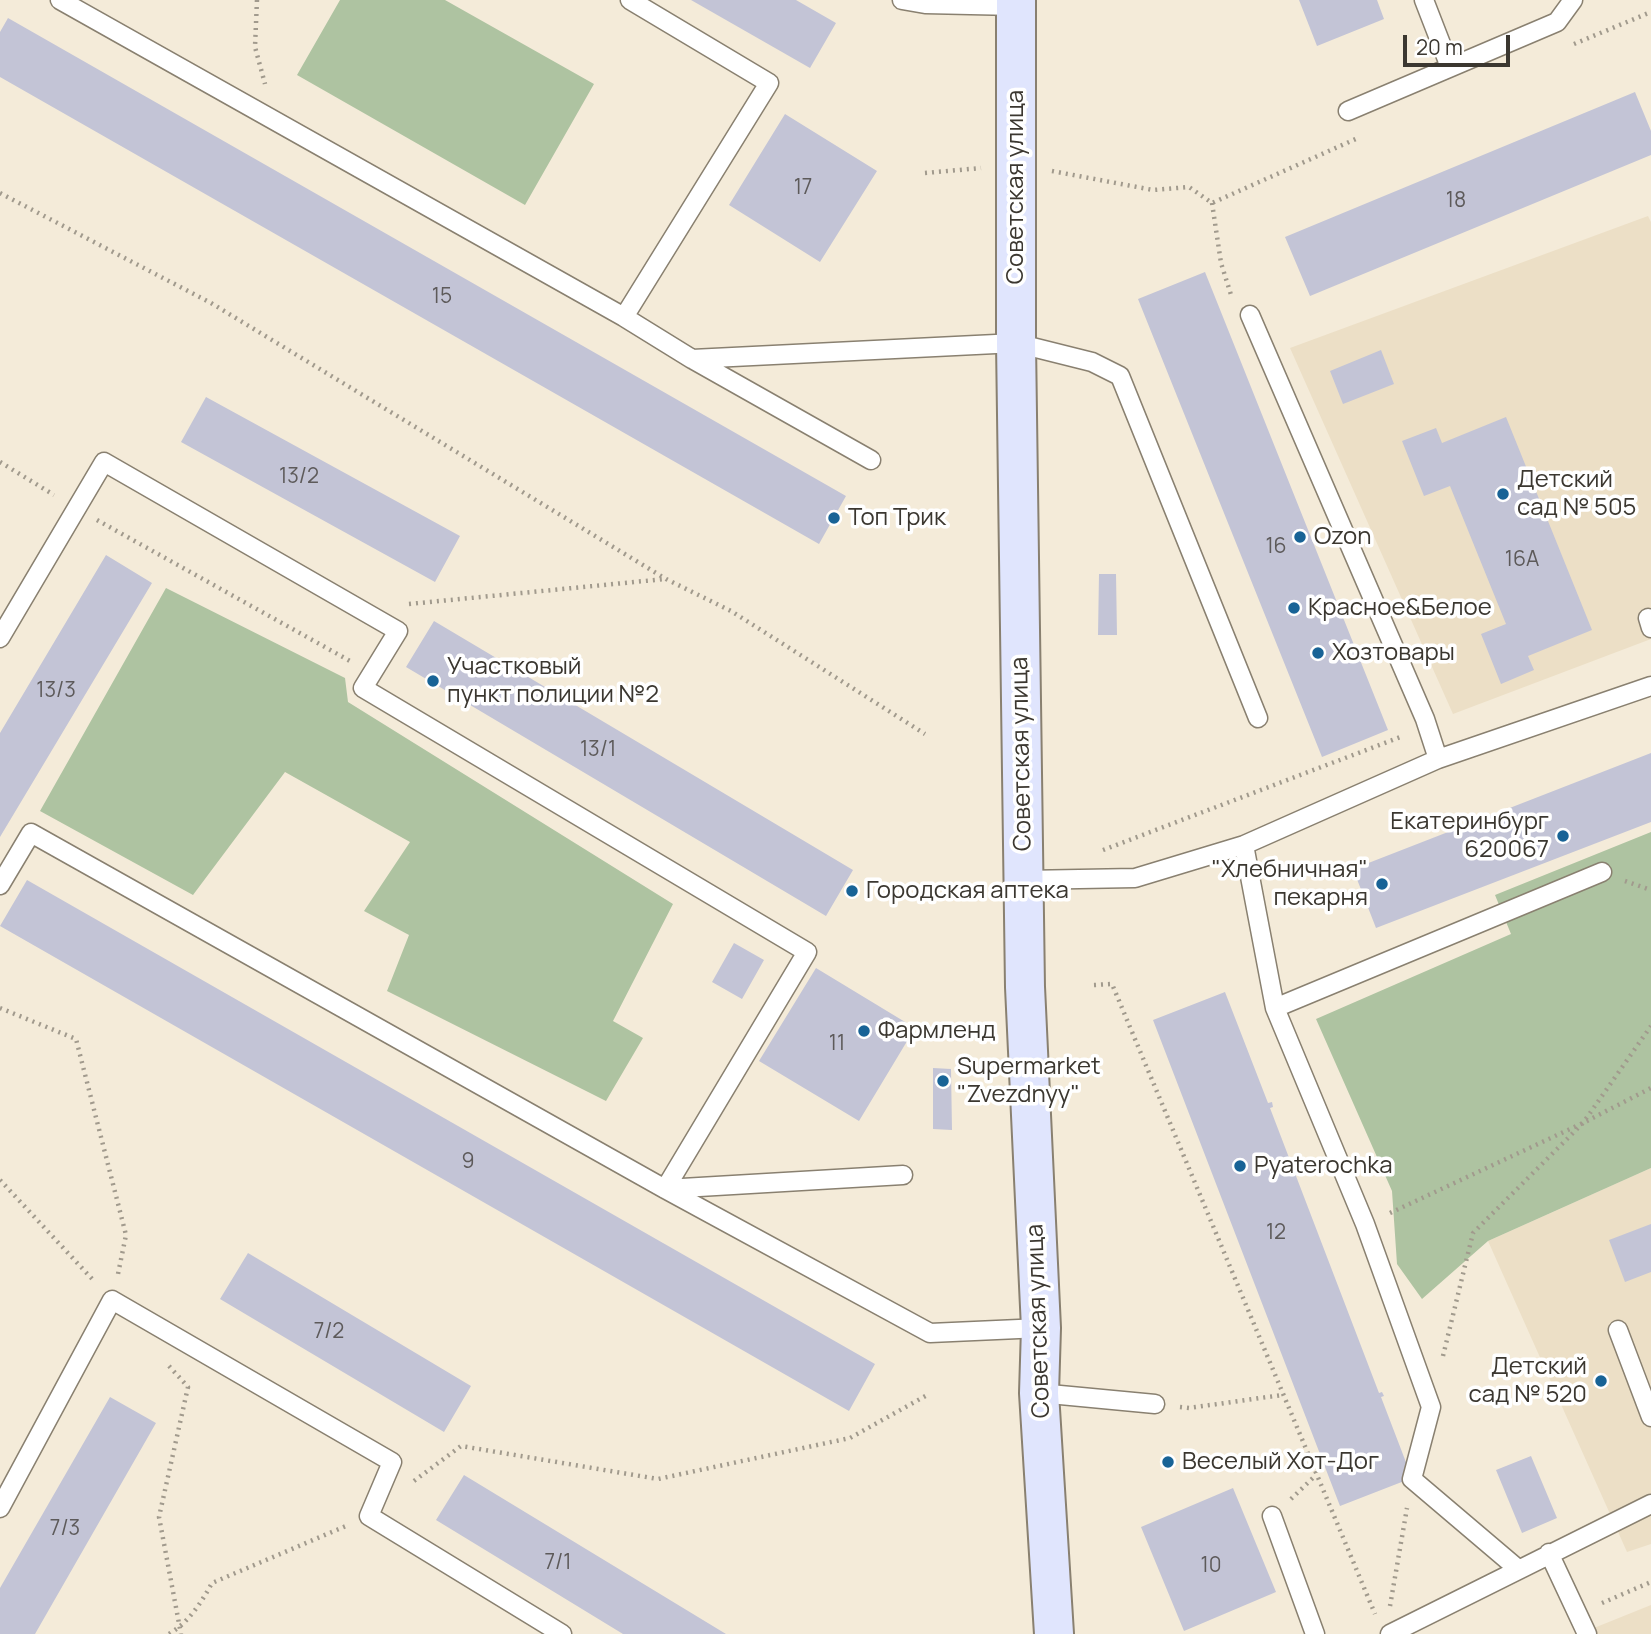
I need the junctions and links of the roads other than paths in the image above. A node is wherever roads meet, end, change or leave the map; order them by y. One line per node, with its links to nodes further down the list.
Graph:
1 (60, 0): 10 (lane)
2 (630, 0): 10 (lane)
3 (902, 0): 6 (lane)
4 (1424, 0): 7 (lane)
5 (1573, 0): 7 (lane)
6 (1016, 3): 11 (main road, Советская улица)
7 (1450, 67): 8 (lane)
8 (1348, 111)
9 (1243, 312): 17 (lane)
10 (624, 317): 12 (lane)
11 (1016, 343): 12 (lane); 16 (lane); 20 (main road, Советская улица)
12 (692, 359): 13 (lane)
13 (870, 460)
14 (0, 638): 24 (lane)
15 (1651, 686): 17 (lane)
16 (1258, 719)
17 (1438, 759): 18 (lane)
18 (1244, 845): 20 (lane); 22 (lane)
19 (1602, 872): 22 (lane)
20 (1024, 880): 25 (main road, Советская улица)
21 (0, 885): 24 (lane)
22 (1275, 1008): 34 (lane)
23 (903, 1175): 24 (lane)
24 (665, 1189): 25 (lane)
25 (1041, 1328): 27 (main road, Советская улица)
26 (1618, 1330): 29 (lane)
27 (1039, 1393): 28 (lane); 37 (main road, Советская улица)
28 (1155, 1404)
29 (1651, 1417)
30 (1651, 1504): 33 (lane)
31 (0, 1508): 36 (lane)
32 (1272, 1516): 38 (lane)
33 (1549, 1553): 34 (lane); 39 (lane)
34 (1518, 1569): 35 (lane)
35 (1384, 1628)
36 (562, 1634)
37 (1054, 1634)
38 (1315, 1634)
39 (1587, 1634)

